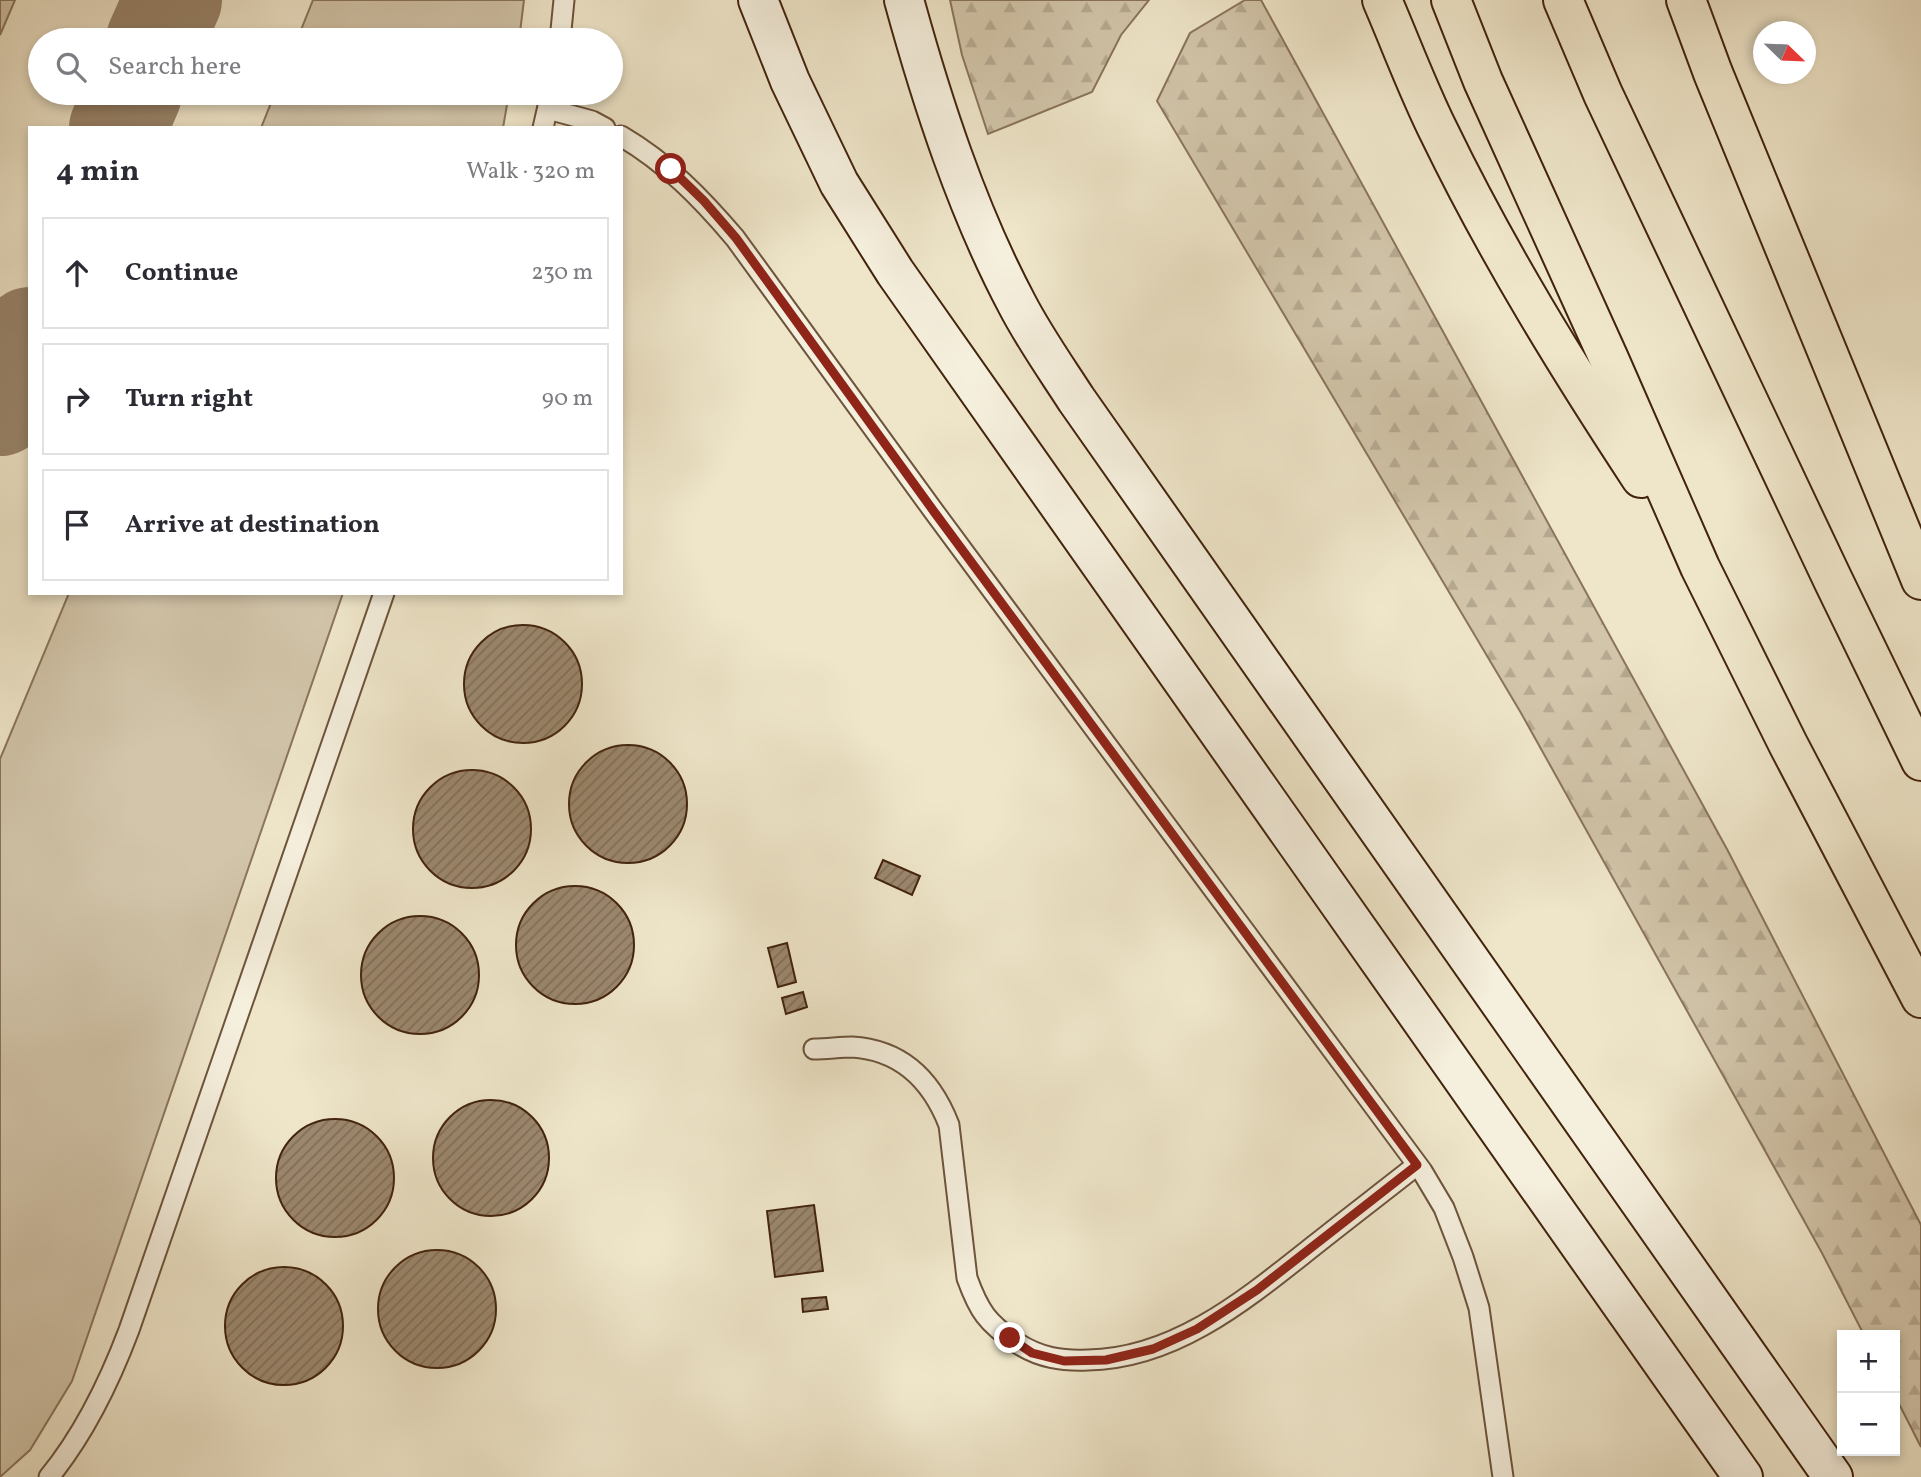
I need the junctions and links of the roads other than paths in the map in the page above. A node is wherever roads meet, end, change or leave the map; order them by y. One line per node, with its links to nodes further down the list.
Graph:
1 (564, 0): 8 (lane)
2 (758, 0): 21 (main road)
3 (905, 0): 22 (main road)
4 (1382, 0): 12 (highway)
5 (1451, 0): 12 (highway)
6 (1563, 0): 15 (highway)
7 (1686, 0): 13 (highway)
8 (561, 28)
9 (547, 110): 10 (lane)
10 (601, 126)
11 (623, 137): 18 (lane)
12 (1700, 567): 16 (highway)
13 (1921, 580)
14 (383, 595): 19 (lane)
15 (1921, 761)
16 (1921, 998)
17 (814, 1049): 18 (lane)
18 (1417, 1165): 20 (lane)
19 (49, 1477)
20 (1503, 1477)
21 (1744, 1477)
22 (1833, 1477)

